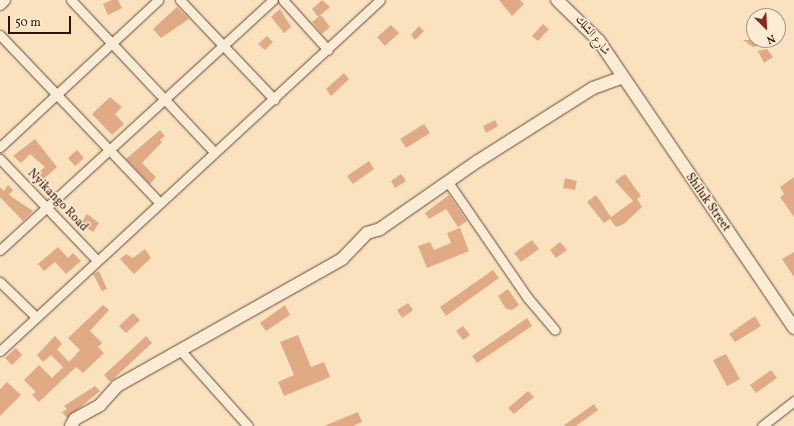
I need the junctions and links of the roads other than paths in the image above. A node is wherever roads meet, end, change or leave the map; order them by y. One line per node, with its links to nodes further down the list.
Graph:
1 (5, 0): 9 (street)
2 (71, 0): 11 (street)
3 (158, 0): 11 (street)
4 (180, 0): 12 (street)
5 (273, 0): 12 (street)
6 (284, 0): 13 (street)
7 (380, 0): 13 (street)
8 (557, 0): 14 (street, شارع الشلك)
9 (0, 5)
10 (0, 35): 15 (street)
11 (111, 43): 15 (street); 16 (street)
12 (224, 45): 16 (street); 17 (street)
13 (328, 50): 17 (street)
14 (623, 77): 22 (street); 29 (street, Shiluk Street)
15 (57, 94): 18 (street); 19 (street)
16 (164, 98): 19 (street); 20 (street)
17 (274, 99): 20 (street)
18 (0, 147)
19 (109, 148): 23 (street); 24 (street)
20 (214, 152): 23 (street)
21 (0, 159): 24 (street, Nyikango Road)
22 (448, 182): 30 (street); 31 (street)
23 (159, 202): 26 (street)
24 (46, 206): 25 (street); 26 (street, Nyikango Road)
25 (0, 250)
26 (97, 260): 28 (street)
27 (0, 282): 28 (street)
28 (36, 317): 32 (street)
29 (794, 328)
30 (555, 330)
31 (180, 350): 34 (street); 35 (street)
32 (0, 351)
33 (794, 401): 36 (street)
34 (71, 426)
35 (248, 426)
36 (762, 426)

